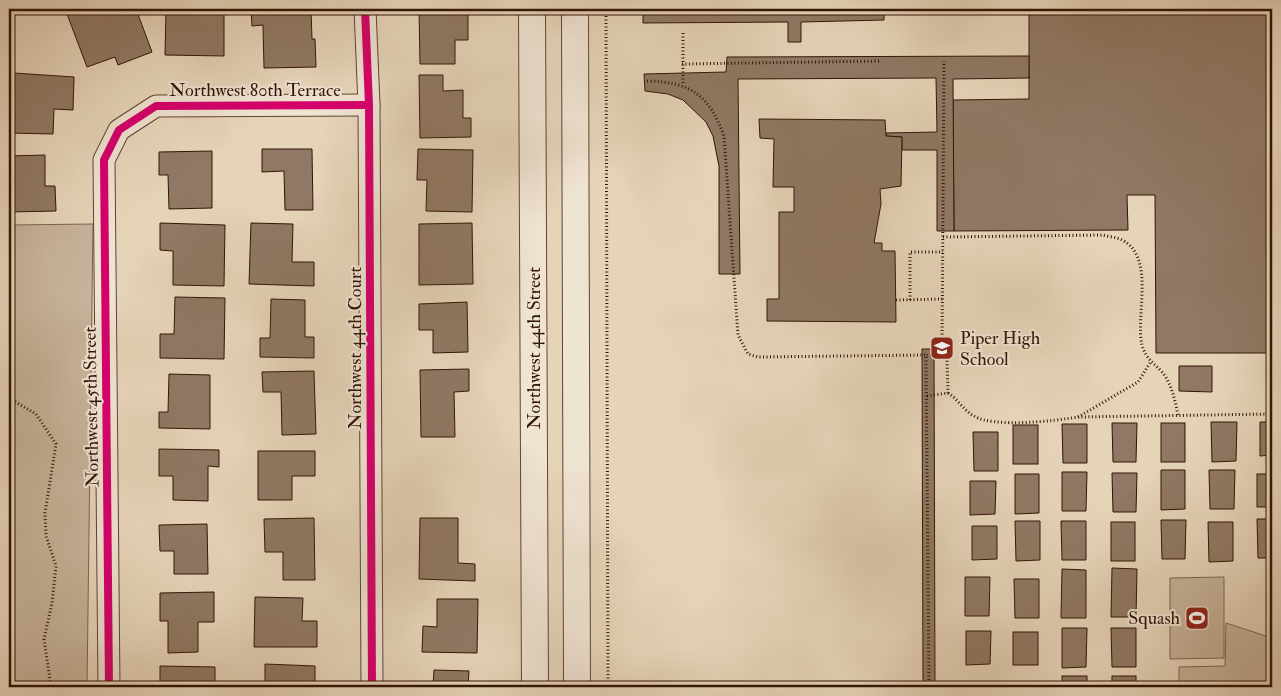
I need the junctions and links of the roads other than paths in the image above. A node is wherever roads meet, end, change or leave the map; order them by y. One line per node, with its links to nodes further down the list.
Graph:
1 (365, 9): 4 (street, Northwest 44th Court)
2 (532, 9): 8 (street, Northwest 44th Street)
3 (575, 9): 9 (street)
4 (369, 105): 5 (street, Northwest 80th Terrace); 7 (street, Northwest 44th Court)
5 (119, 130): 6 (street, Northwest 45th Street)
6 (109, 687)
7 (372, 687)
8 (535, 687)
9 (577, 687)

